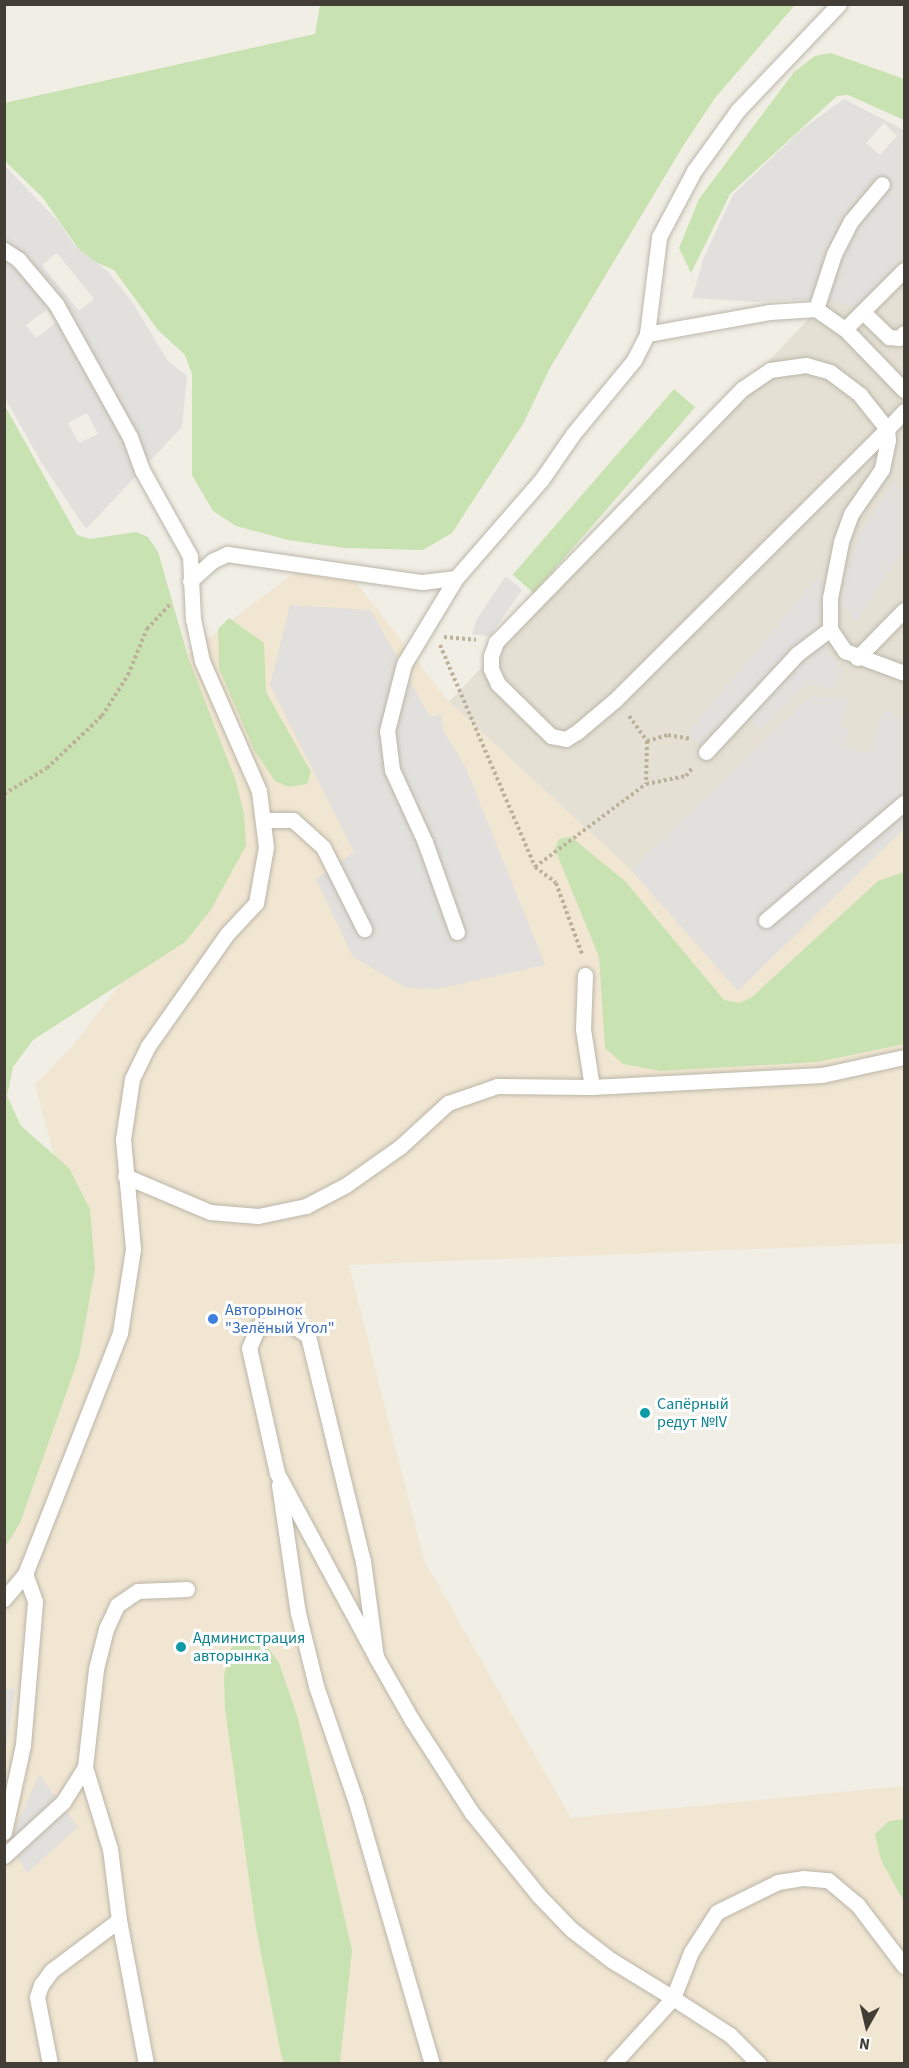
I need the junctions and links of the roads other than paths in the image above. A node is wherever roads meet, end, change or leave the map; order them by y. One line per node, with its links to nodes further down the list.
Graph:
1 (838, 4): 9 (lane)
2 (882, 184): 5 (lane)
3 (4, 250): 14 (lane)
4 (904, 270): 6 (lane)
5 (816, 309): 7 (lane); 9 (lane)
6 (864, 313): 7 (lane); 8 (lane)
7 (844, 329): 10 (lane)
8 (904, 333)
9 (647, 334): 13 (lane)
10 (904, 390)
11 (904, 411): 12 (lane)
12 (887, 429): 12 (lane); 16 (lane)
13 (456, 578): 14 (lane); 24 (lane)
14 (190, 581): 21 (lane)
15 (904, 610): 17 (lane)
16 (830, 629): 17 (lane); 19 (lane)
17 (857, 658): 18 (lane)
18 (904, 673)
19 (706, 752)
20 (904, 803): 22 (lane)
21 (266, 820): 23 (lane); 28 (lane)
22 (766, 920)
23 (364, 929)
24 (458, 932)
25 (585, 975): 27 (lane)
26 (904, 1057): 27 (lane)
27 (592, 1087): 28 (lane)
28 (125, 1176): 30 (lane)
29 (277, 1473): 33 (lane); 33 (lane); 42 (lane)
30 (25, 1574): 32 (lane); 35 (lane)
31 (188, 1589): 34 (lane)
32 (4, 1599)
33 (376, 1657): 39 (lane)
34 (85, 1767): 36 (lane); 37 (lane)
35 (4, 1832)
36 (4, 1856)
37 (119, 1920): 40 (lane); 41 (lane)
38 (904, 1966): 39 (lane)
39 (673, 1998): 43 (lane); 44 (lane)
40 (50, 2064)
41 (146, 2064)
42 (432, 2064)
43 (613, 2064)
44 (759, 2064)

